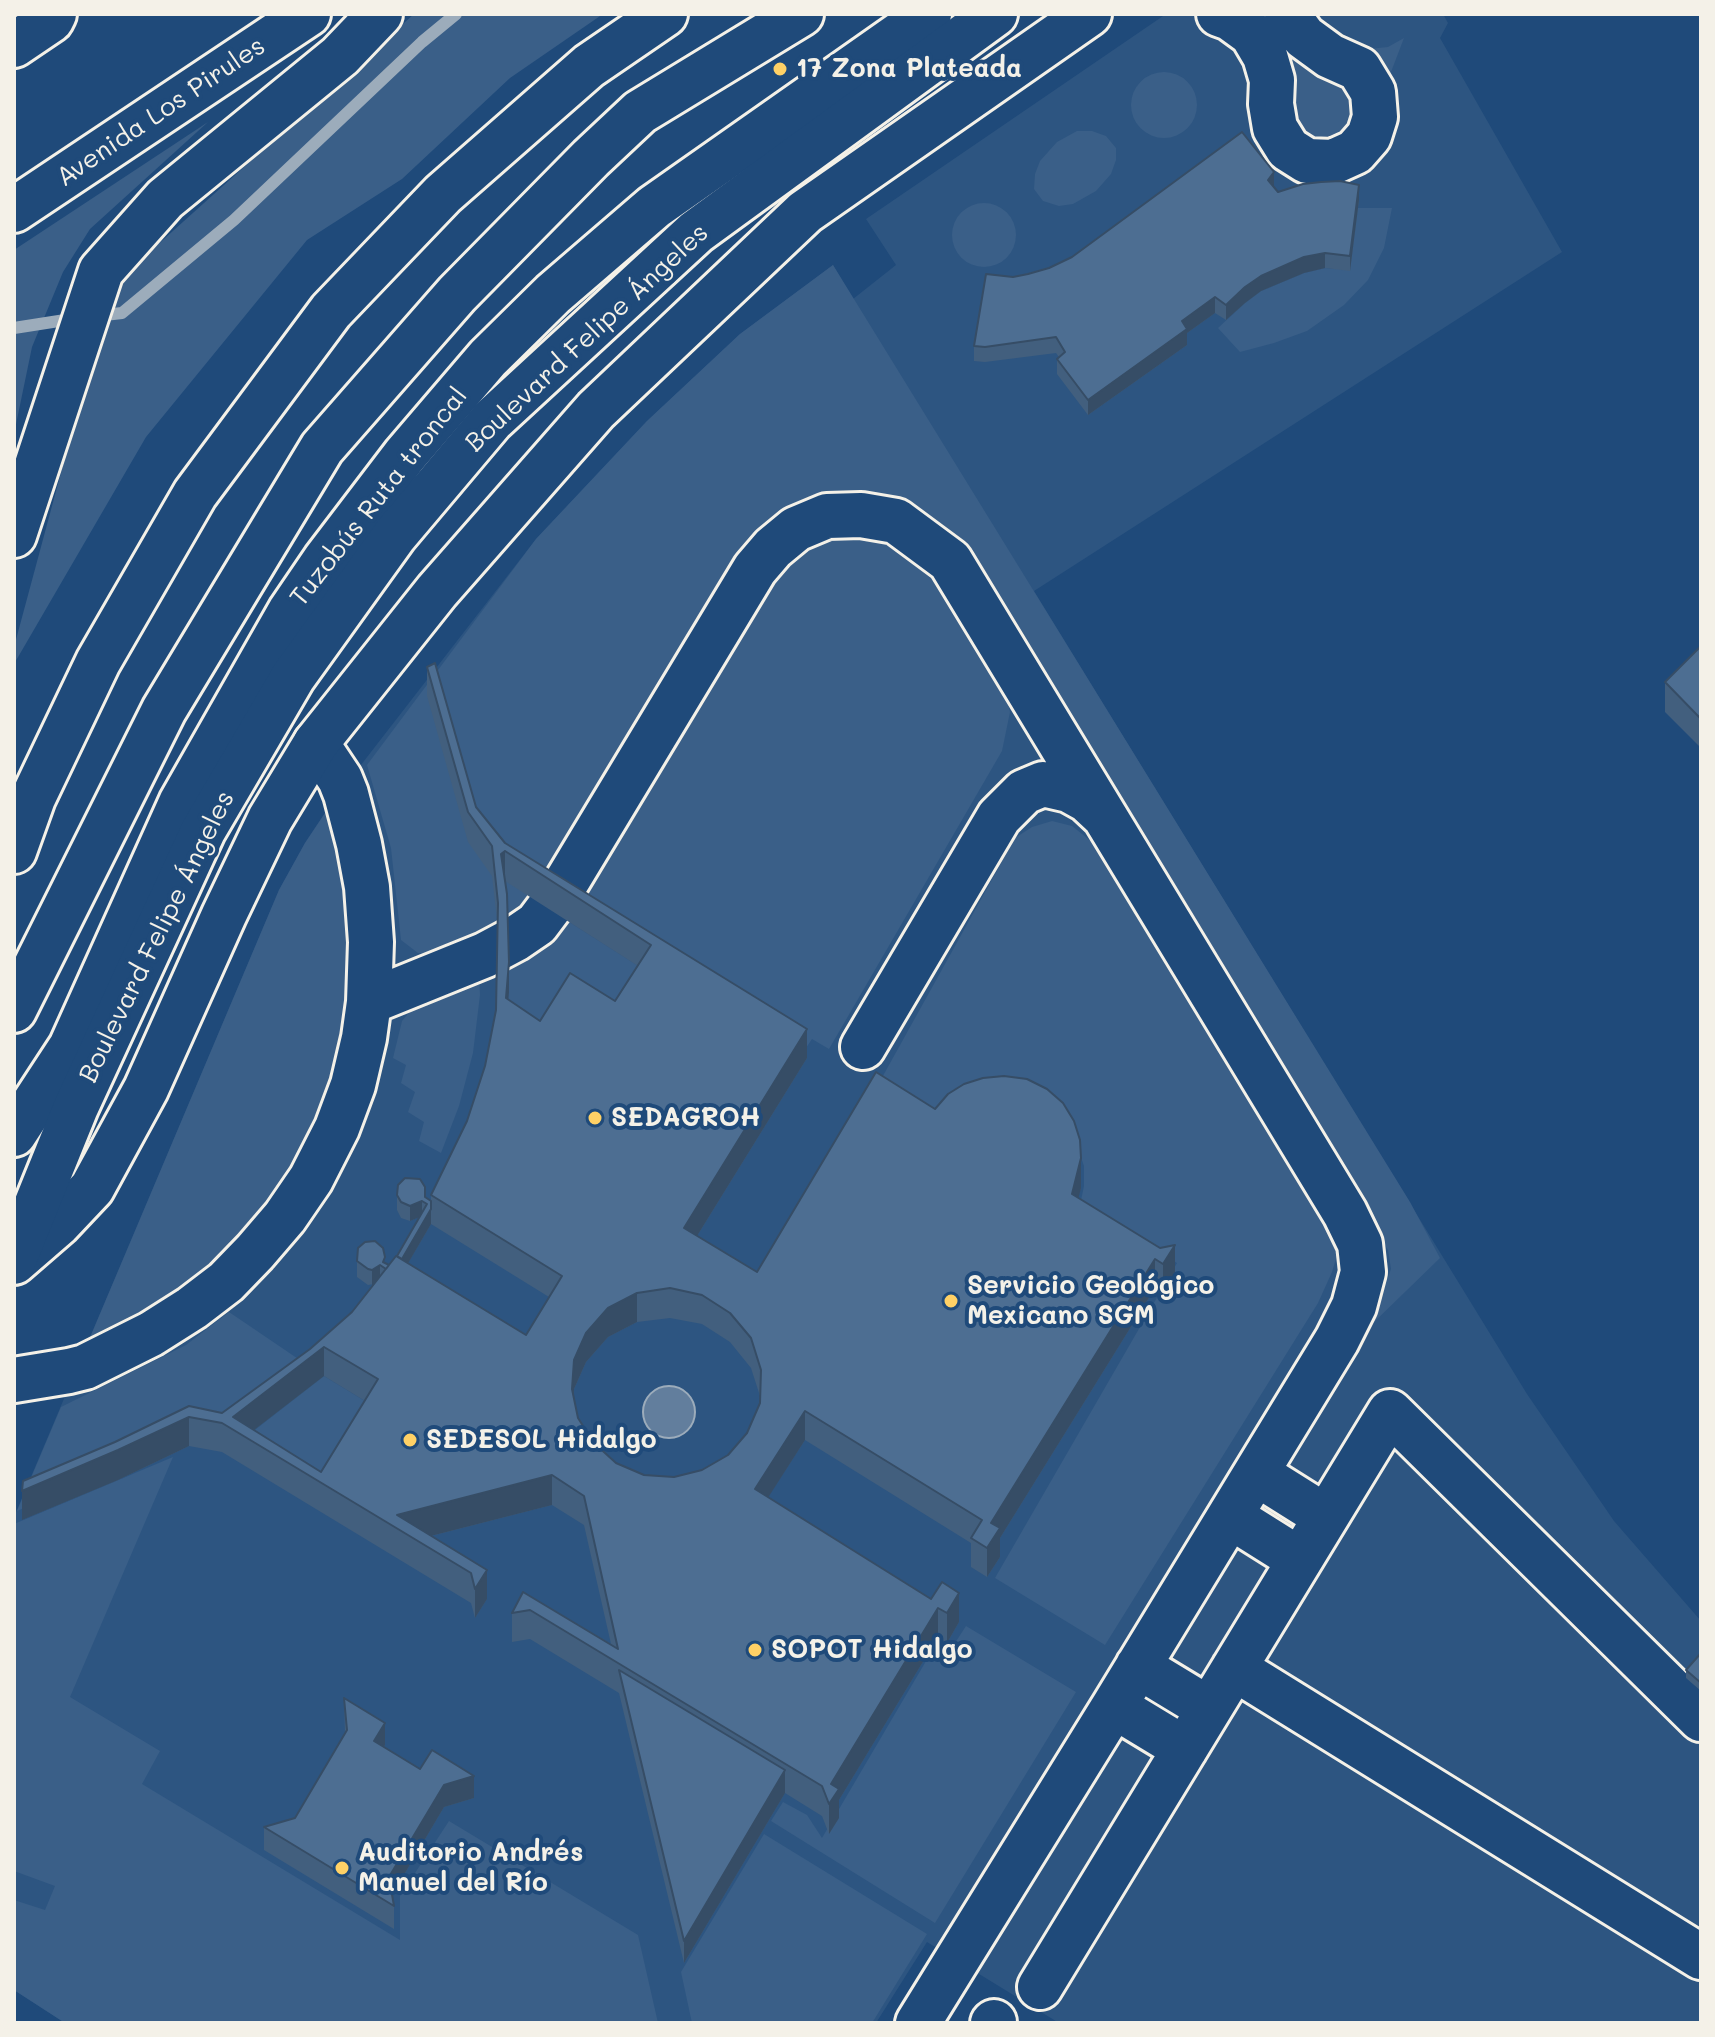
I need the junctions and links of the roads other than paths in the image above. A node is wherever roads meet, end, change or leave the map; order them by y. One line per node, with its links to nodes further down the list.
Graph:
1 (54, 14): 11 (main road)
2 (308, 14): 12 (main road, Avenida Los Pirules)
3 (380, 14): 13 (main road)
4 (665, 14): 16 (main road)
5 (801, 14): 21 (main road)
6 (929, 14): 23 (main road, Tuzobús Ruta troncal)
7 (995, 14): 24 (main road, Boulevard Felipe Ángeles)
8 (1089, 14): 15 (main road)
9 (1219, 14): 10 (main road)
10 (1287, 14)
11 (14, 45)
12 (14, 210)
13 (17, 514)
14 (1030, 693): 17 (main road); 18 (main road); 20 (main road)
15 (316, 743): 20 (main road); 24 (main road)
16 (24, 814): 19 (main road)
17 (1104, 816): 18 (main road); 26 (main road)
18 (999, 817): 22 (main road)
19 (14, 851)
20 (369, 1002): 25 (main road)
21 (14, 1010)
22 (863, 1047)
23 (14, 1134)
24 (14, 1261)
25 (14, 1380)
26 (1256, 1473): 27 (main road); 28 (main road)
27 (1230, 1516): 29 (main road); 30 (main road)
28 (1326, 1517): 29 (main road); 34 (main road)
29 (1300, 1560): 31 (main road)
30 (1138, 1666): 32 (main road); 33 (main road)
31 (1234, 1668): 33 (main road); 36 (main road)
32 (1114, 1706): 35 (main road); 38 (main road)
33 (1209, 1709): 35 (main road)
34 (1701, 1719)
35 (1185, 1749): 37 (main road)
36 (1701, 1957)
37 (1040, 1987)
38 (918, 2023)

